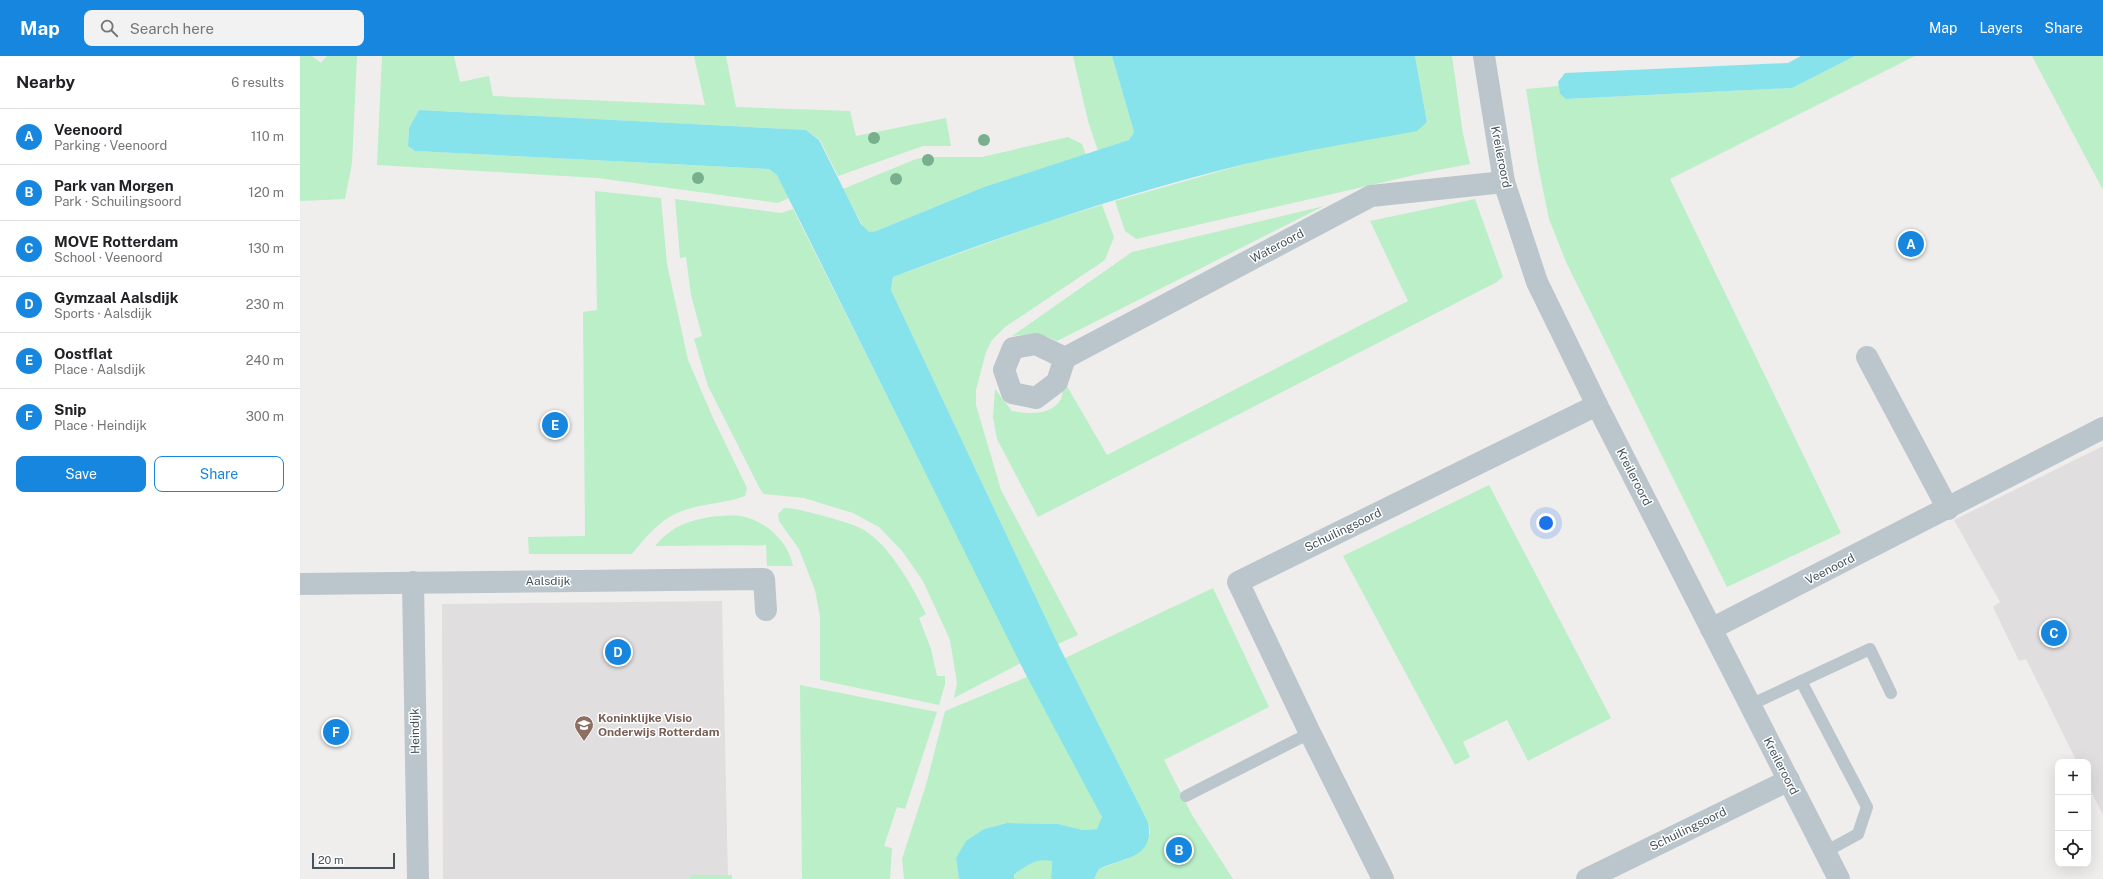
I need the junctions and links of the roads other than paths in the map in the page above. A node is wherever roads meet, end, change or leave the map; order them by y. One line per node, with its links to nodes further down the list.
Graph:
1 (1484, 56): 2 (street, Kreileroord)
2 (1504, 182): 4 (street, Wateroord); 5 (street, Kreileroord)
3 (1867, 357): 7 (street)
4 (1065, 358)
5 (1597, 405): 11 (street, Kreileroord); 15 (street, Schuilingsoord)
6 (2103, 428): 7 (street, Veenoord)
7 (1948, 509): 11 (street, Veenoord)
8 (413, 582): 9 (street, Aalsdijk); 10 (street, Aalsdijk); 19 (street, Heindijk)
9 (300, 584)
10 (766, 610)
11 (1711, 629): 14 (street, Kreileroord)
12 (1801, 681): 13 (lane); 14 (lane); 18 (lane)
13 (1891, 693)
14 (1750, 705): 16 (street, Kreileroord)
15 (1310, 733): 17 (lane); 20 (street, Schuilingsoord)
16 (1789, 780): 18 (street, Kreileroord); 21 (street, Schuilingsoord)
17 (1186, 796)
18 (1825, 852): 22 (street, Kreileroord)
19 (418, 879)
20 (1383, 879)
21 (1587, 879)
22 (1839, 879)

